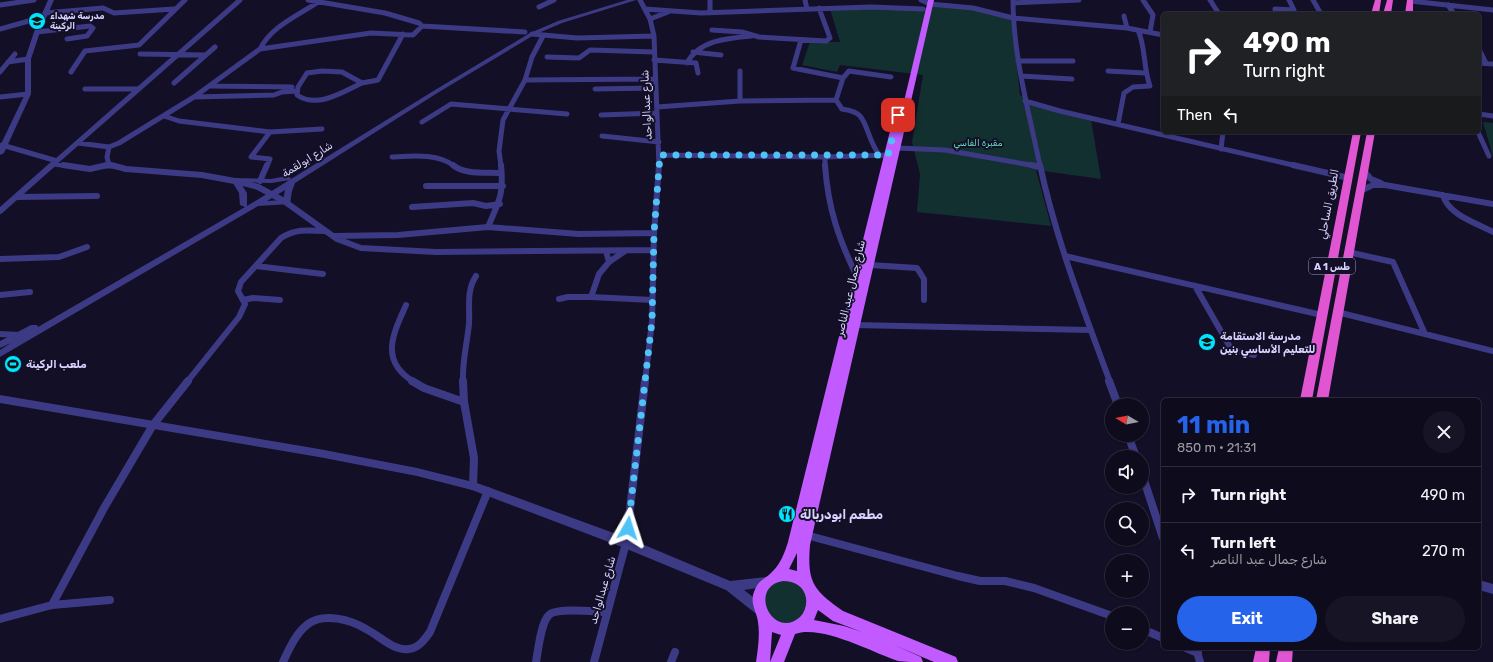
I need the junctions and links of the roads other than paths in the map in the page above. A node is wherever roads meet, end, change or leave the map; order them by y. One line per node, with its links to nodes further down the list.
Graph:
1 (34, 0): 25 (street)
2 (51, 0): 44 (street)
3 (185, 0): 30 (street)
4 (240, 0): 67 (street)
5 (308, 0): 6 (street)
6 (321, 0): 48 (street); 64 (street)
7 (554, 0): 27 (street)
8 (620, 0): 55 (street, شارع ابولقمة)
9 (634, 0): 55 (street, شارع ابولقمة)
10 (640, 0): 31 (street, شارع عبدالواحد)
11 (710, 0): 43 (street)
12 (805, 0): 32 (street)
13 (1079, 0): 23 (street)
14 (1143, 0): 54 (street)
15 (1210, 0): 35 (street)
16 (1289, 0): 36 (street)
17 (1313, 0): 37 (street)
18 (1370, 0): 38 (highway)
19 (1378, 0): 39 (highway)
20 (1390, 0): 40 (highway)
21 (1410, 0): 26 (street); 41 (highway)
22 (870, 1): 28 (street)
23 (1013, 2): 46 (street)
24 (926, 3): 28 (street); 46 (street); 129 (main road, شارع جمال عبد الناصر); 133 (main road, شارع جمال عبد الناصر)
25 (0, 5)
26 (1448, 5): 33 (street); 42 (street)
27 (539, 7)
28 (871, 7): 29 (street)
29 (819, 8): 32 (street); 62 (street)
30 (174, 9): 44 (street); 86 (street)
31 (645, 9): 34 (street); 47 (street, شارع عبدالواحد)
32 (808, 9): 43 (street)
33 (1493, 10)
34 (670, 11): 43 (street); 47 (street)
35 (1218, 12)
36 (1276, 12)
37 (1320, 12)
38 (1368, 12)
39 (1375, 12)
40 (1387, 12)
41 (1409, 12)
42 (1453, 12)
43 (710, 13)
44 (44, 15): 50 (street); 53 (street)
45 (1124, 16): 49 (street)
46 (1013, 18): 49 (street); 76 (street)
47 (650, 20): 59 (street, شارع عبدالواحد)
48 (422, 26): 55 (street); 56 (street)
49 (1127, 28): 52 (street)
50 (0, 29)
51 (712, 30): 60 (street)
52 (1138, 30): 54 (street); 88 (street)
53 (37, 32): 61 (street); 74 (street)
54 (1150, 32): 57 (street)
55 (529, 33): 58 (street); 144 (street, شارع ابولقمة)
56 (403, 34): 64 (street); 96 (street)
57 (1161, 35)
58 (543, 36): 59 (street); 94 (street)
59 (654, 36): 65 (street, شارع عبدالواحد)
60 (753, 36): 62 (street); 66 (street)
61 (67, 39)
62 (801, 40): 91 (street)
63 (215, 47): 71 (street)
64 (260, 49): 97 (street)
65 (654, 52): 73 (street); 75 (street, شارع عبدالواحد)
66 (693, 52): 72 (street); 79 (street)
67 (181, 53): 69 (street); 71 (street); 100 (street)
68 (15, 54): 78 (street)
69 (140, 54)
70 (1481, 54): 81 (street)
71 (206, 55): 95 (street)
72 (721, 55)
73 (547, 57)
74 (28, 59): 78 (street); 103 (street)
75 (654, 60): 79 (street); 92 (street, شارع عبدالواحد)
76 (1018, 61): 77 (street); 89 (street)
77 (1073, 61)
78 (8, 62): 85 (street)
79 (688, 63): 87 (street)
80 (1481, 63): 81 (street)
81 (1486, 63): 82 (street)
82 (1493, 64)
83 (740, 71): 107 (street)
84 (1108, 71): 88 (street)
85 (0, 72)
86 (71, 72)
87 (698, 72)
88 (1145, 73): 117 (street)
89 (1021, 76): 93 (street); 108 (street)
90 (890, 77): 91 (street)
91 (843, 78): 106 (street)
92 (655, 79): 94 (street); 98 (street, شارع عبدالواحد)
93 (1072, 79)
94 (525, 80): 109 (street)
95 (174, 83)
96 (362, 83): 101 (street); 101 (street)
97 (210, 86): 101 (street); 105 (street)
98 (656, 88): 102 (street); 110 (street, شارع عبدالواحد)
99 (85, 89): 100 (street)
100 (139, 89): 125 (street)
101 (298, 89): 105 (street)
102 (595, 89)
103 (28, 94): 104 (street); 127 (street)
104 (0, 97)
105 (194, 97): 114 (street)
106 (836, 100): 107 (street); 133 (street)
107 (740, 101): 110 (street)
108 (1025, 101): 117 (street); 139 (street)
109 (508, 108): 111 (street); 116 (street); 141 (street)
110 (657, 110): 113 (street); 126 (street, شارع عبدالواحد)
111 (567, 114)
112 (1481, 114): 115 (street)
113 (601, 115)
114 (164, 116): 119 (street); 128 (street)
115 (1493, 116)
116 (422, 122)
117 (1118, 124): 130 (street)
118 (322, 129): 119 (street)
119 (270, 132): 145 (street)
120 (1223, 134): 130 (street)
121 (1357, 134): 142 (highway, الطريق الساحلي / A 1 طس)
122 (1371, 134): 140 (highway)
123 (1479, 134): 134 (street)
124 (602, 136): 126 (street)
125 (78, 142): 128 (street); 137 (street)
126 (659, 142): 132 (street, شارع عبدالواحد)
127 (2, 145): 131 (street); 137 (street)
128 (109, 147): 138 (street)
129 (897, 148): 139 (street); 174 (main road, شارع جمال عبد الناصر)
130 (1221, 149): 142 (street)
131 (0, 153)
132 (660, 155): 136 (street); 164 (street, شارع عبدالواحد)
133 (884, 156): 136 (street); 178 (main road, شارع جمال عبد الناصر)
134 (1489, 156)
135 (392, 157): 141 (street)
136 (825, 157): 178 (street)
137 (55, 163): 138 (street); 153 (street)
138 (109, 165): 143 (street)
139 (1040, 167): 171 (street)
140 (1364, 171): 146 (street); 149 (highway)
141 (501, 173): 148 (street)
142 (1349, 178): 190 (highway, الطريق الساحلي / A 1 طس)
143 (236, 180): 145 (street); 150 (street); 157 (street)
144 (289, 180): 145 (street); 150 (street, شارع ابولقمة); 154 (street)
145 (260, 181)
146 (1385, 185): 149 (street); 151 (street)
147 (426, 186): 148 (street)
148 (503, 186): 155 (street)
149 (1360, 191): 170 (highway)
150 (270, 192): 154 (street); 157 (street, شارع ابولقمة); 158 (street, شارع ابولقمة)
151 (1443, 195): 156 (street); 163 (street)
152 (97, 196): 153 (street)
153 (16, 197): 160 (street)
154 (287, 202): 158 (street); 162 (street)
155 (500, 204): 159 (street); 161 (street)
156 (1493, 204)
157 (244, 205): 195 (street, شارع ابولقمة)
158 (255, 205): 198 (street, شارع ابولقمة)
159 (412, 208)
160 (0, 211)
161 (488, 227): 164 (street); 165 (street)
162 (325, 231): 165 (street); 175 (street)
163 (1493, 232)
164 (654, 233): 168 (street, شارع عبدالواحد)
165 (332, 236): 169 (street)
166 (87, 247): 172 (street)
167 (626, 250): 168 (street); 169 (street); 173 (street)
168 (654, 250): 186 (street, شارع عبدالواحد)
169 (606, 251): 173 (street)
170 (1348, 252): 189 (highway); 194 (street)
171 (1065, 256): 179 (street); 192 (street)
172 (0, 259)
173 (609, 262): 182 (street)
174 (870, 265): 187 (street); 191 (main road, شارع جمال عبد الناصر)
175 (256, 266): 176 (street); 184 (street)
176 (323, 274)
177 (476, 276): 206 (street)
178 (858, 279): 214 (main road, شارع جمال عبد الناصر)
179 (1195, 286): 190 (street); 199 (street)
180 (30, 292): 181 (street)
181 (0, 295)
182 (591, 297): 183 (street); 186 (street)
183 (559, 299)
184 (243, 300): 185 (street); 207 (street)
185 (280, 300)
186 (652, 300): 213 (street, شارع عبدالواحد)
187 (924, 300)
188 (406, 305): 206 (street)
189 (1337, 312): 194 (street); 201 (highway)
190 (1322, 315): 200 (highway, الطريق الساحلي / A 1 طس)
191 (855, 325): 192 (street); 212 (main road, شارع جمال عبد الناصر)
192 (1090, 330): 202 (street)
193 (0, 334): 195 (street)
194 (1425, 334): 197 (street)
195 (20, 335): 196 (street, شارع ابولقمة)
196 (0, 345)
197 (1493, 351)
198 (0, 354)
199 (1254, 354)
200 (1309, 382): 201 (highway); 203 (highway, الطريق الساحلي / A 1 طس)
201 (1324, 387): 204 (highway)
202 (1115, 398)
203 (1306, 398)
204 (1322, 398)
205 (0, 400): 207 (street)
206 (464, 402): 208 (street)
207 (153, 425): 208 (street); 220 (street)
208 (473, 486): 209 (street)
209 (488, 491): 213 (street); 231 (street)
210 (1149, 494): 211 (street)
211 (1161, 532)
212 (806, 535): 217 (main road, شارع جمال عبد الناصر); 223 (street)
213 (626, 543): 215 (street); 221 (street, شارع عبدالواحد)
214 (772, 579): 215 (street); 217 (main road); 222 (main road)
215 (730, 586): 222 (street)
216 (1481, 586): 218 (street)
217 (809, 588): 225 (main road); 238 (main road)
218 (1493, 589)
219 (110, 600): 220 (street)
220 (52, 605): 224 (street)
221 (607, 612): 232 (street); 233 (street, شارع عبدالواحد)
222 (762, 614): 225 (main road); 235 (main road)
223 (1105, 614)
224 (0, 619)
225 (795, 627): 236 (main road); 237 (main road)
226 (1149, 632): 227 (street)
227 (1161, 637)
228 (1263, 650): 239 (highway)
229 (1286, 650): 240 (highway)
230 (675, 652): 234 (street)
231 (283, 662)
232 (536, 662)
233 (594, 662)
234 (671, 662)
235 (763, 662)
236 (778, 662)
237 (916, 662)
238 (951, 662)
239 (1261, 662)
240 (1284, 662)

